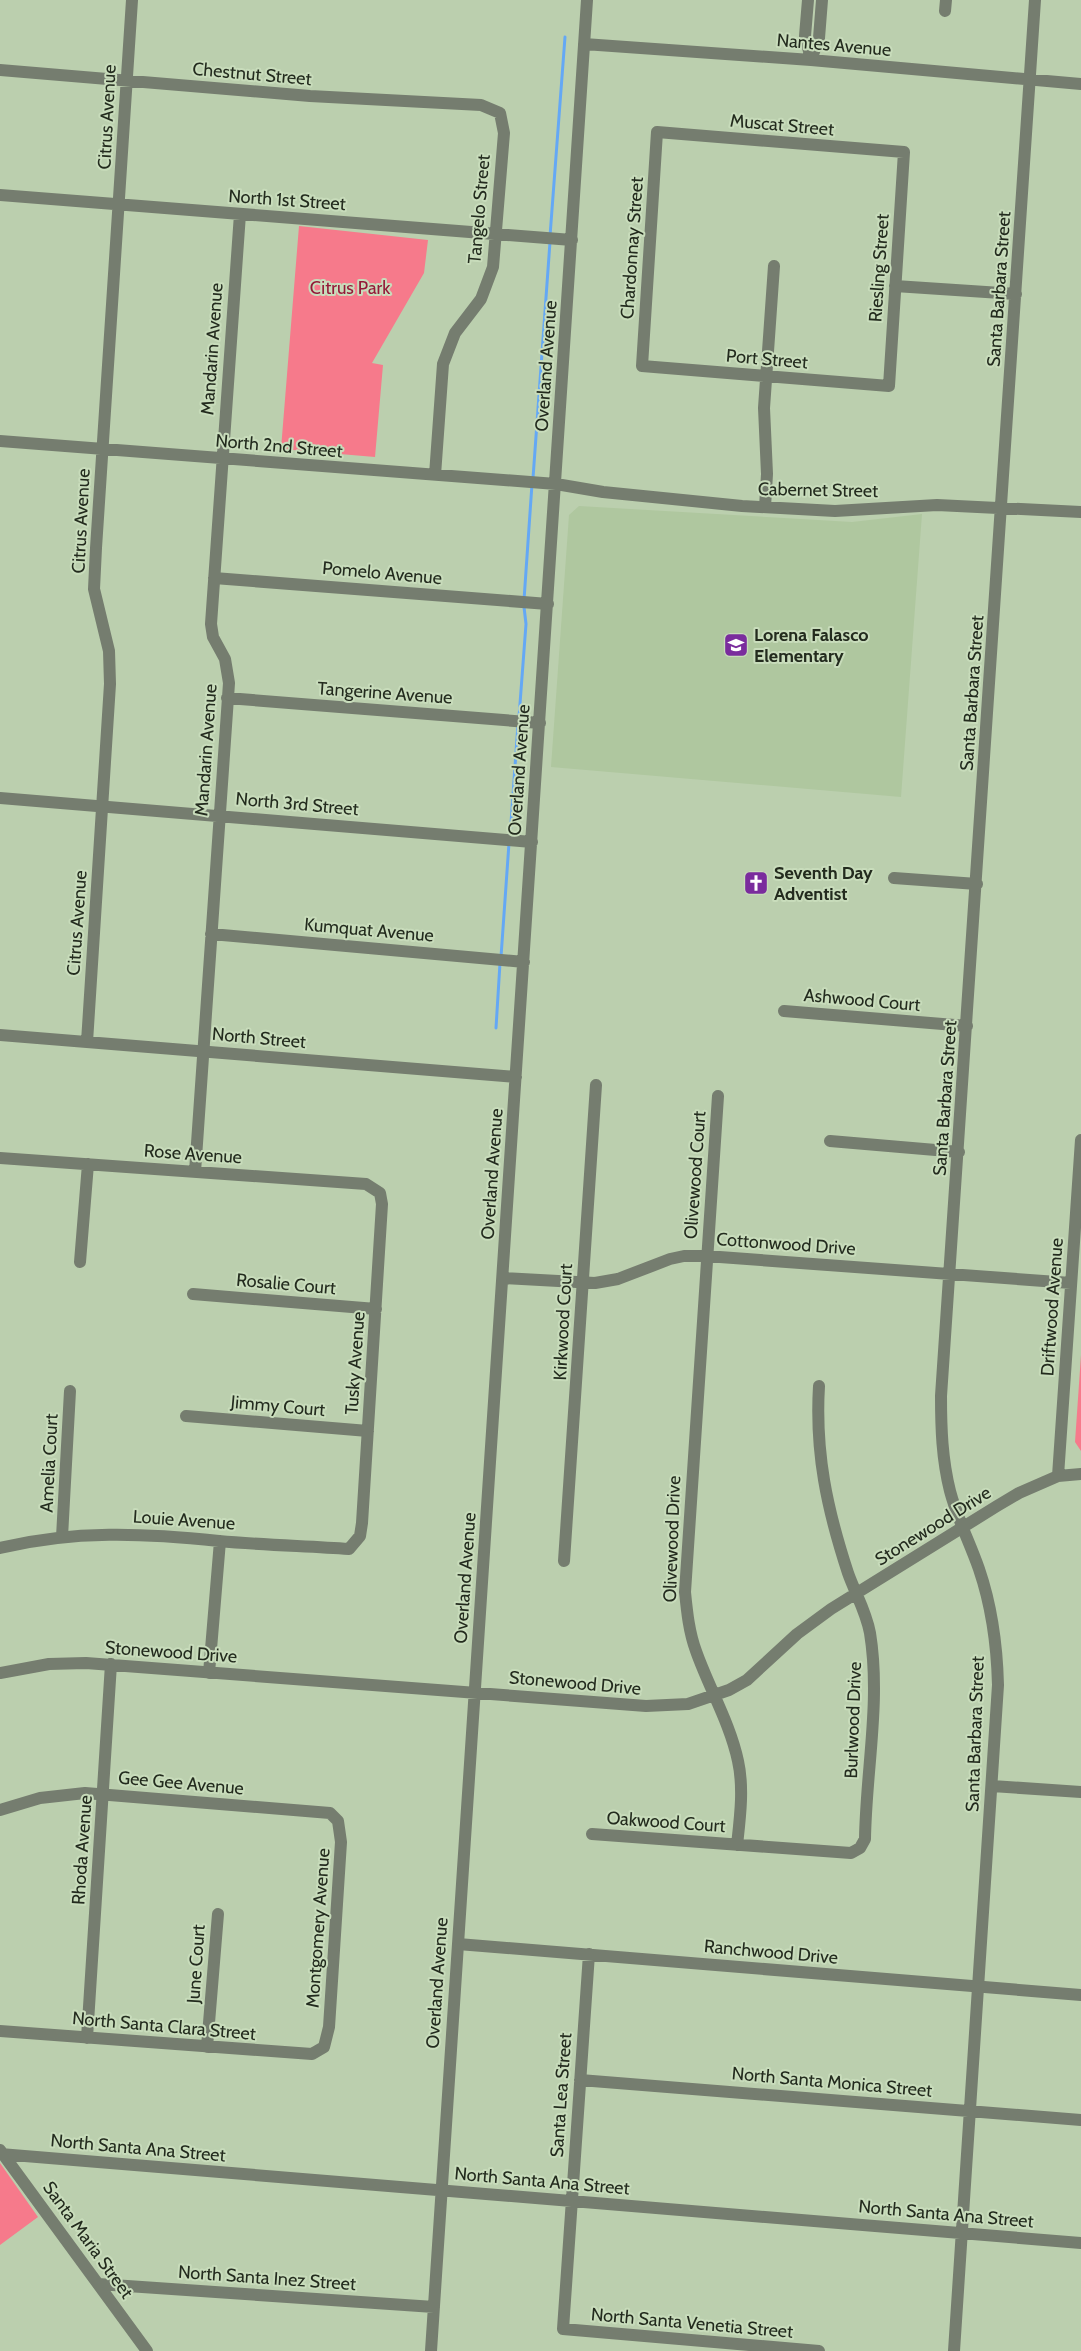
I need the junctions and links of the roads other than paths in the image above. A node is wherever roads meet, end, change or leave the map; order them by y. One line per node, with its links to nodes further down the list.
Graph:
1 (132, 0): 10 (street, Citrus Avenue)
2 (587, 0): 6 (street, Overland Avenue)
3 (808, 0): 7 (street)
4 (822, 0): 7 (street)
5 (1035, 0): 9 (street, Santa Barbara Street)
6 (584, 44): 7 (street, Nantes Avenue); 19 (street, Overland Avenue)
7 (811, 60): 9 (street, Nantes Avenue)
8 (0, 70): 10 (street, Chestnut Street)
9 (1031, 79): 11 (street, Nantes Avenue); 22 (street, Santa Barbara Street)
10 (127, 81): 12 (street, Chestnut Street); 16 (street, Citrus Avenue)
11 (1081, 84)
12 (500, 113): 18 (street, Tangelo Street)
13 (657, 132): 14 (street, Muscat Street); 23 (street, Chardonnay Street)
14 (904, 152): 21 (street, Riesling Street)
15 (0, 195): 16 (street, North 1st Street)
16 (119, 204): 17 (street, North 1st Street); 27 (street, Citrus Avenue)
17 (240, 214): 18 (street, North 1st Street); 28 (street, Mandarin Avenue)
18 (496, 234): 19 (street, North 1st Street); 29 (street, Tangelo Street)
19 (572, 240): 30 (street, Overland Avenue)
20 (774, 266): 24 (street)
21 (895, 286): 22 (street); 25 (street, Riesling Street)
22 (1016, 294): 32 (street, Santa Barbara Street)
23 (642, 366): 24 (street, Port Street)
24 (767, 376): 25 (street, Port Street); 31 (street)
25 (889, 386)
26 (0, 440): 27 (street, North 2nd Street)
27 (102, 449): 28 (street, North 2nd Street); 39 (street, Citrus Avenue)
28 (222, 458): 29 (street, North 2nd Street); 34 (street, Mandarin Avenue)
29 (435, 476): 30 (street, North 2nd Street)
30 (556, 484): 31 (street, Cabernet Street); 35 (street, Overland Avenue)
31 (765, 507): 32 (street, Cabernet Street)
32 (1002, 507): 33 (street, Cabernet Street); 43 (street, Santa Barbara Street)
33 (1081, 512)
34 (214, 578): 35 (street, Pomelo Avenue); 36 (street, Mandarin Avenue)
35 (548, 604): 37 (street, Overland Avenue)
36 (227, 698): 37 (street, Tangerine Avenue); 40 (street, Mandarin Avenue)
37 (540, 723): 41 (street, Overland Avenue)
38 (0, 798): 39 (street, North 3rd Street)
39 (102, 806): 40 (street, North 3rd Street); 49 (street, Citrus Avenue)
40 (219, 815): 41 (street, North 3rd Street); 44 (street, Mandarin Avenue)
41 (532, 842): 45 (street, Overland Avenue)
42 (894, 878): 43 (street)
43 (977, 884): 47 (street, Santa Barbara Street)
44 (212, 934): 45 (street, Kumquat Avenue); 50 (street, Mandarin Avenue)
45 (524, 962): 51 (street, Overland Avenue)
46 (784, 1012): 47 (street, Ashwood Court)
47 (967, 1026): 56 (street, Santa Barbara Street)
48 (0, 1035): 49 (street, North Street)
49 (87, 1042): 50 (street, North Street)
50 (204, 1051): 51 (street, North Street); 59 (street, Mandarin Avenue)
51 (516, 1077): 64 (street, Overland Avenue)
52 (596, 1085): 65 (street, Kirkwood Court)
53 (718, 1096): 61 (street, Olivewood Court)
54 (1081, 1140): 66 (street, Driftwood Avenue)
55 (830, 1141): 56 (street)
56 (958, 1152): 63 (street, Santa Barbara Street)
57 (0, 1158): 58 (street, Rose Avenue)
58 (88, 1164): 59 (street, Rose Avenue); 62 (street)
59 (195, 1172): 60 (street, Rose Avenue)
60 (380, 1193): 68 (street, Tusky Avenue)
61 (706, 1256): 63 (street, Cottonwood Drive); 65 (street, Cottonwood Drive); 86 (street, Olivewood Drive)
62 (80, 1262)
63 (950, 1273): 66 (street, Cottonwood Drive); 75 (street, Santa Barbara Street)
64 (503, 1278): 65 (street, Cottonwood Drive); 85 (street, Overland Avenue)
65 (582, 1283): 80 (street, Kirkwood Court)
66 (1071, 1284): 74 (street, Driftwood Avenue)
67 (193, 1294): 68 (street, Rosalie Court)
68 (376, 1309): 72 (street, Tusky Avenue)
69 (819, 1386): 81 (street, Burlwood Drive)
70 (70, 1392): 77 (street, Amelia Court)
71 (186, 1416): 72 (street, Jimmy Court)
72 (368, 1431): 76 (street, Tusky Avenue)
73 (1081, 1474): 74 (street, Stonewood Drive)
74 (1058, 1476): 75 (street, Stonewood Drive)
75 (964, 1528): 81 (street, Stonewood Drive); 87 (street, Santa Barbara Street)
76 (360, 1536): 78 (street, Louie Avenue)
77 (62, 1537): 78 (street, Louie Avenue); 79 (street, Louie Avenue)
78 (220, 1541): 84 (street)
79 (0, 1548)
80 (564, 1561)
81 (858, 1594): 86 (street, Stonewood Drive); 94 (street, Burlwood Drive)
82 (111, 1664): 83 (street, Stonewood Drive); 84 (street, Stonewood Drive); 89 (street, Rhoda Avenue)
83 (0, 1673)
84 (209, 1673): 85 (street, Stonewood Drive)
85 (474, 1692): 86 (street, Stonewood Drive); 96 (street, Overland Avenue)
86 (716, 1696): 93 (street, Olivewood Drive)
87 (992, 1786): 88 (street); 98 (street, Santa Barbara Street)
88 (1081, 1792)
89 (103, 1794): 90 (street, Gee Gee Avenue); 91 (street, Gee Gee Avenue); 101 (street, Rhoda Avenue)
90 (0, 1810)
91 (330, 1813): 102 (street, Montgomery Avenue)
92 (592, 1834): 93 (street, Oakwood Court)
93 (737, 1845): 94 (street, Oakwood Court)
94 (860, 1848)
95 (218, 1914): 103 (street, June Court)
96 (458, 1944): 97 (street, Ranchwood Drive); 108 (street, Overland Avenue)
97 (589, 1954): 98 (street, Ranchwood Drive); 104 (street, Santa Lea Street)
98 (977, 1986): 99 (street, Ranchwood Drive); 105 (street, Santa Barbara Street)
99 (1081, 1995)
100 (0, 2031): 101 (street, North Santa Clara Street)
101 (87, 2038): 103 (street, North Santa Clara Street)
102 (324, 2047): 103 (street, North Santa Clara Street)
103 (207, 2048)
104 (580, 2080): 105 (street, North Santa Monica Street); 109 (street, Santa Lea Street)
105 (970, 2111): 106 (street, North Santa Monica Street); 110 (street, Santa Barbara Street)
106 (1081, 2120)
107 (1, 2153): 108 (street, North Santa Ana Street); 112 (street, Santa Maria Street)
108 (441, 2191): 109 (street, North Santa Ana Street); 113 (street, Overland Avenue)
109 (571, 2201): 110 (street, North Santa Ana Street); 114 (street, Santa Lea Street)
110 (961, 2232): 111 (street, North Santa Ana Street); 118 (street, Santa Barbara Street)
111 (1081, 2242)
112 (98, 2284): 113 (street, North Santa Inez Street); 115 (street, Santa Maria Street)
113 (434, 2307): 116 (street, Overland Avenue)
114 (562, 2329): 117 (street, North Santa Venetia Street)
115 (147, 2351)
116 (431, 2351)
117 (819, 2351)
118 (954, 2351)

